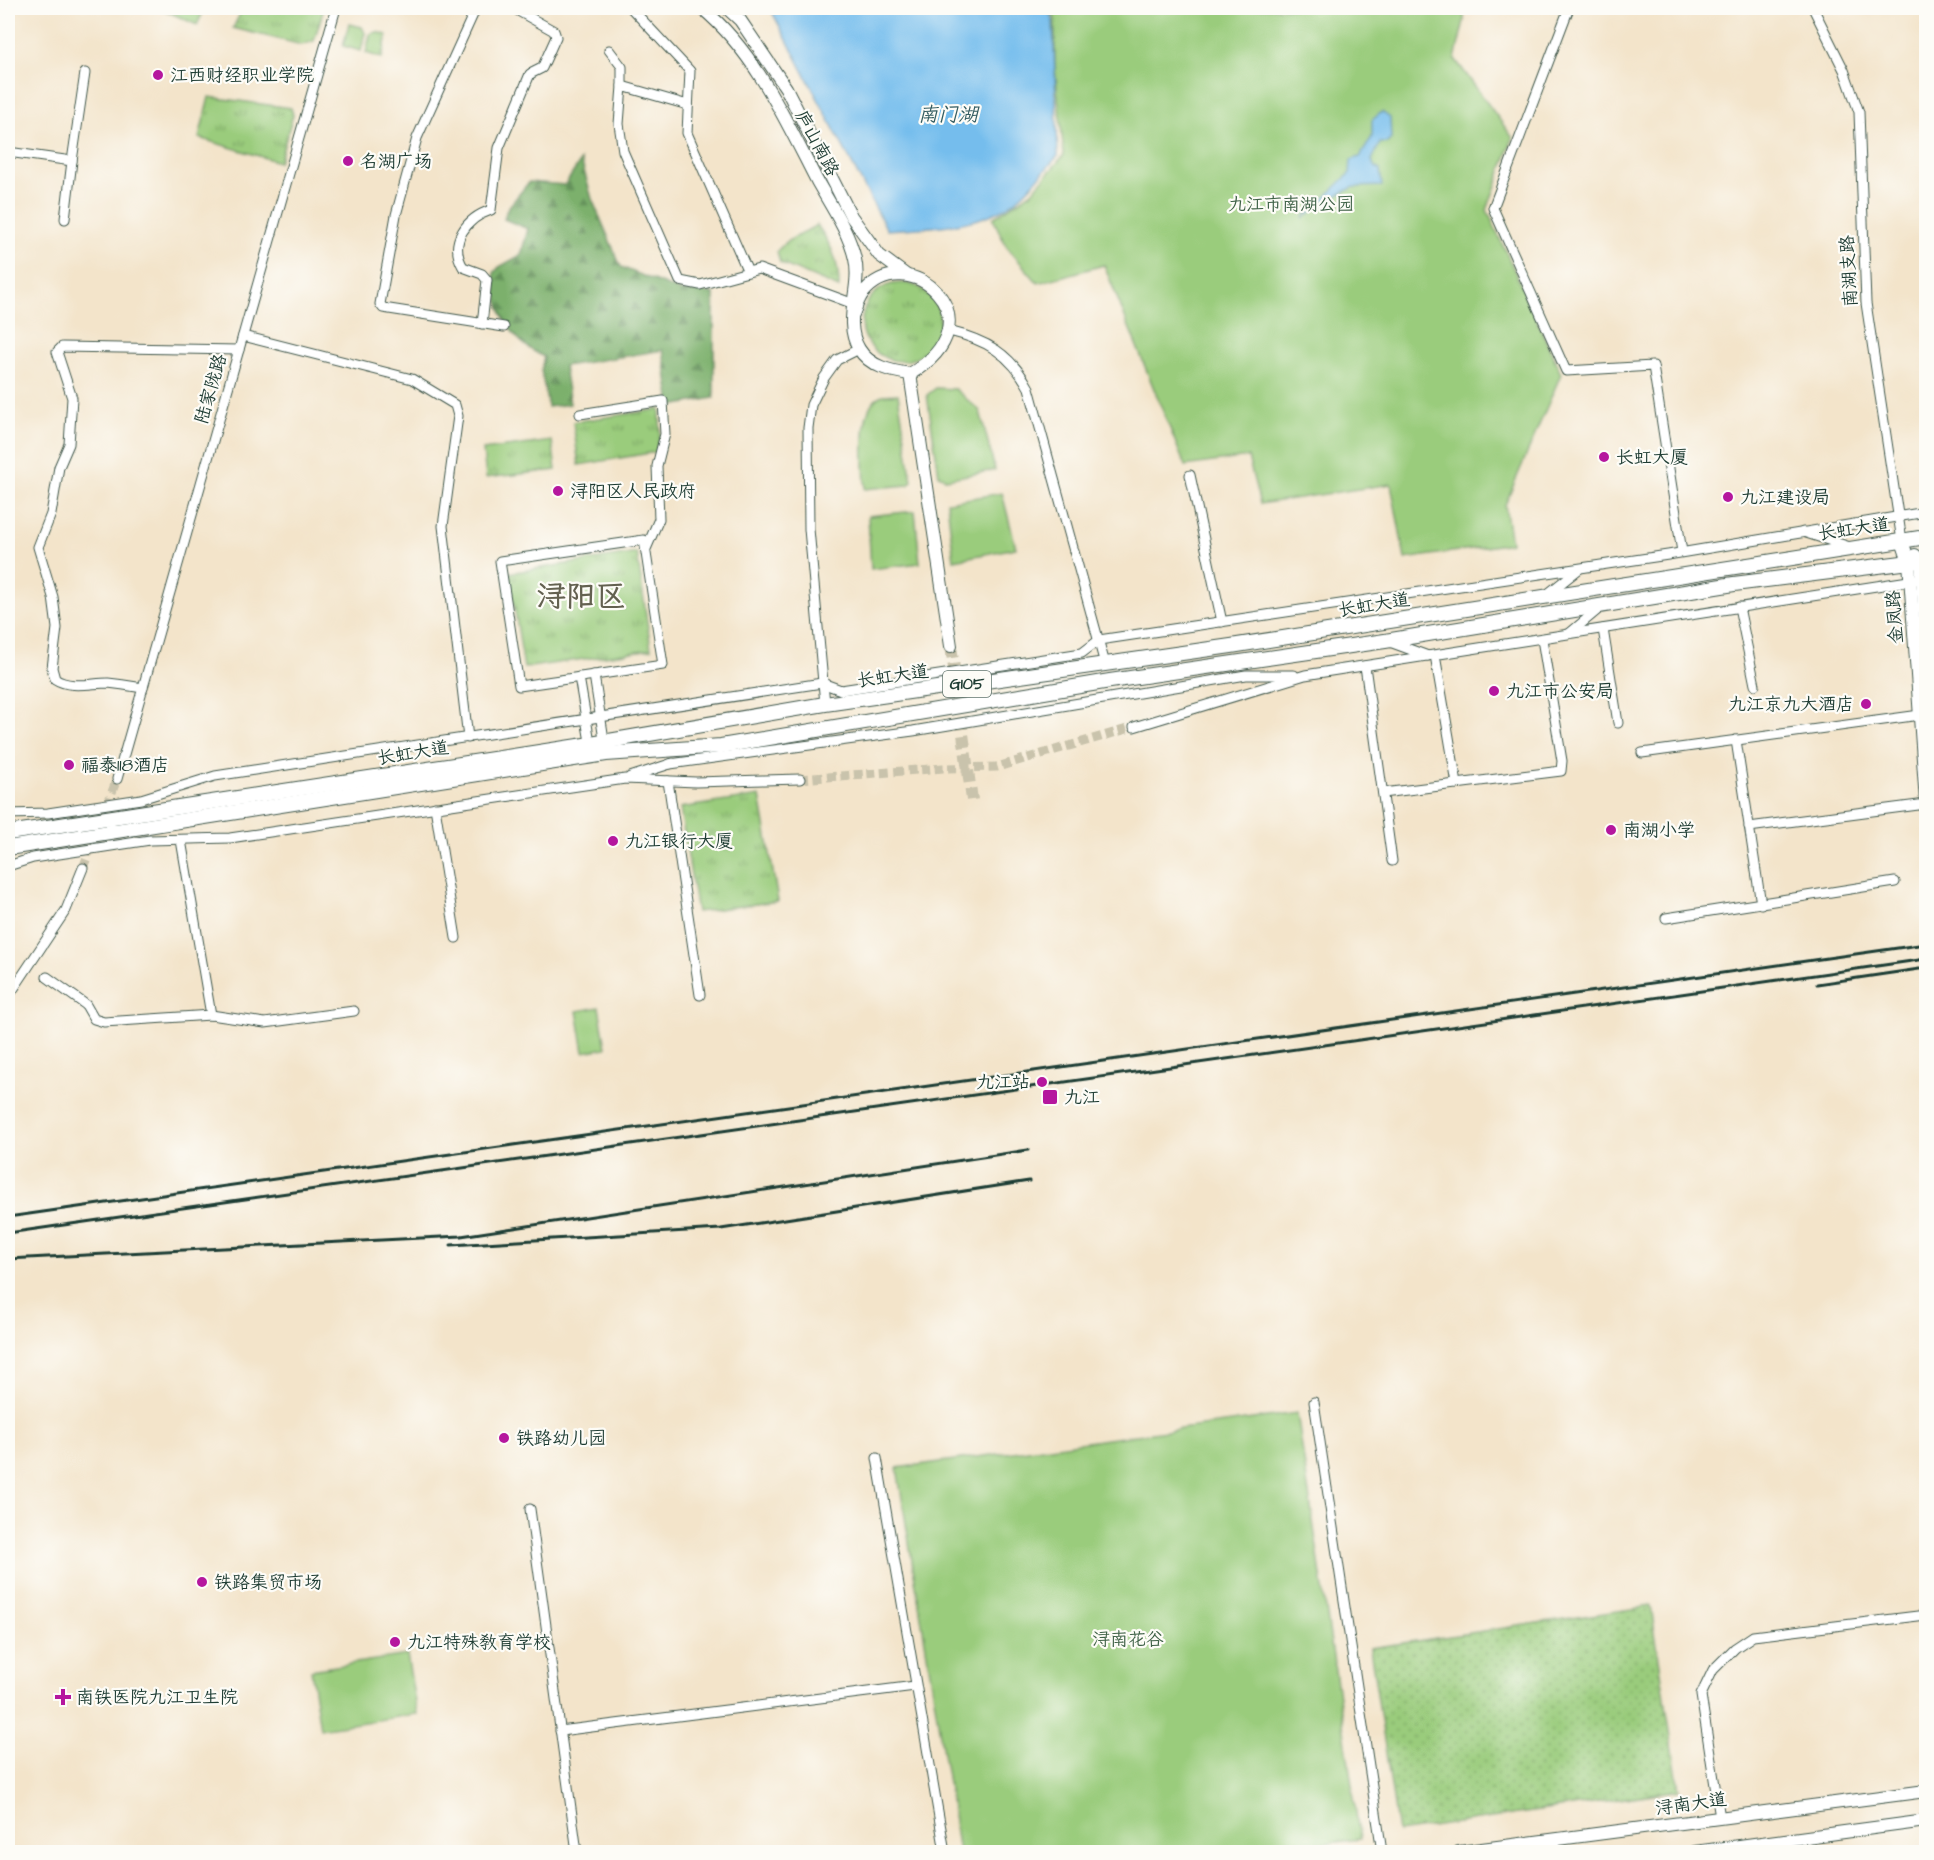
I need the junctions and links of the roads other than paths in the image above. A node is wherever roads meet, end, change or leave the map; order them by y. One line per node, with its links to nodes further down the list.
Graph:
1 (336, 8): 22 (street, 陆家陇路)
2 (476, 8): 19 (street)
3 (513, 8): 19 (street)
4 (631, 8): 12 (street)
5 (702, 8): 18 (main road, 庐山南路)
6 (727, 8): 17 (main road, 庐山南路)
7 (1569, 8): 35 (street)
8 (1813, 8): 29 (street, 南湖支路)
9 (609, 50): 11 (street)
10 (85, 73): 14 (street)
11 (622, 86): 12 (street); 16 (street)
12 (688, 105): 16 (street)
13 (8, 152): 14 (street)
14 (72, 161): 15 (street)
15 (65, 219)
16 (748, 272): 18 (street)
17 (906, 275): 18 (main road); 21 (main road)
18 (853, 309): 23 (main road)
19 (482, 324): 20 (street)
20 (504, 327)
21 (948, 331): 25 (main road); 46 (street)
22 (243, 336): 24 (street, 陆家陇路); 65 (street)
23 (859, 349): 25 (main road); 56 (street)
24 (239, 350): 58 (street, 陆家陇路); 58 (street)
25 (910, 374): 49 (main road)
26 (580, 414): 34 (street)
27 (1190, 475): 42 (street)
28 (1926, 512): 29 (street)
29 (1898, 516): 30 (street); 32 (street, 南湖支路)
30 (1802, 531): 33 (street); 35 (street)
31 (1926, 537): 32 (highway, 长虹大道 / G105)
32 (1902, 541): 33 (highway, 长虹大道 / G105); 36 (main road, 金凤路)
33 (1852, 548): 39 (highway, 长虹大道 / G105)
34 (645, 551): 53 (street); 55 (street)
35 (1682, 552): 37 (street)
36 (1919, 561): 38 (main road, 金凤路); 40 (highway, 长虹大道 / G105)
37 (1581, 567): 39 (street); 42 (street)
38 (1920, 579): 41 (street); 48 (main road, 金凤路); 60 (main road, 金凤路)
39 (1544, 597): 51 (highway, 长虹大道 / G105)
40 (1603, 606): 44 (street); 47 (highway, 长虹大道 / G105)
41 (1739, 607): 43 (street); 57 (street)
42 (1222, 622): 46 (street)
43 (1603, 629): 44 (street); 63 (street)
44 (1568, 634): 45 (street)
45 (1542, 639): 50 (street); 75 (street)
46 (1099, 640): 51 (street); 56 (street)
47 (1385, 641): 50 (street); 67 (highway, 长虹大道 / G105)
48 (1926, 644)
49 (951, 646)
50 (1432, 655): 52 (street); 75 (street)
51 (1105, 664): 59 (highway, 长虹大道 / G105)
52 (1365, 666): 54 (street); 76 (street)
53 (594, 675): 55 (street); 61 (street)
54 (1305, 675): 64 (street); 70 (street)
55 (579, 677): 62 (street)
56 (822, 683): 59 (street); 61 (street)
57 (1755, 685)
58 (142, 688): 71 (street, 陆家陇路)
59 (825, 704): 68 (highway, 长虹大道 / G105)
60 (1920, 715): 66 (street); 77 (main road, 金凤路)
61 (600, 717): 62 (street); 68 (street)
62 (586, 720): 65 (street); 68 (street)
63 (1618, 723)
64 (1134, 727)
65 (468, 738): 79 (street)
66 (1736, 740): 69 (street); 80 (street)
67 (721, 746): 68 (highway, 长虹大道 / G105); 70 (street)
68 (598, 749): 81 (highway, 长虹大道 / G105); 83 (highway, 长虹大道 / G105)
69 (1642, 753)
70 (670, 764): 72 (street)
71 (117, 779)
72 (625, 779): 74 (street); 78 (street)
73 (800, 779): 74 (street)
74 (668, 781): 92 (street)
75 (1457, 784): 76 (street)
76 (1383, 793): 84 (street)
77 (1926, 803): 80 (street)
78 (435, 807): 82 (street); 90 (street)
79 (8, 814)
80 (1749, 827): 88 (street)
81 (8, 833)
82 (181, 840): 85 (street); 95 (street)
83 (8, 848)
84 (1392, 861)
85 (8, 866)
86 (83, 868): 93 (street)
87 (1895, 882): 88 (street)
88 (1761, 904): 89 (street)
89 (1666, 918)
90 (456, 938)
91 (46, 977): 95 (street)
92 (700, 995)
93 (8, 997)
94 (354, 1011): 95 (street)
95 (211, 1015)
96 (1314, 1402): 107 (street)
97 (877, 1458): 100 (street)
98 (530, 1509): 101 (street)
99 (1926, 1615): 103 (street)
100 (915, 1686): 101 (street); 106 (street)
101 (560, 1731): 105 (street)
102 (1926, 1791): 103 (main road, 浔南大道)
103 (1720, 1818): 108 (main road, 浔南大道)
104 (1926, 1821): 109 (main road)
105 (577, 1852)
106 (945, 1852)
107 (1382, 1852)
108 (1459, 1852)
109 (1695, 1852)

